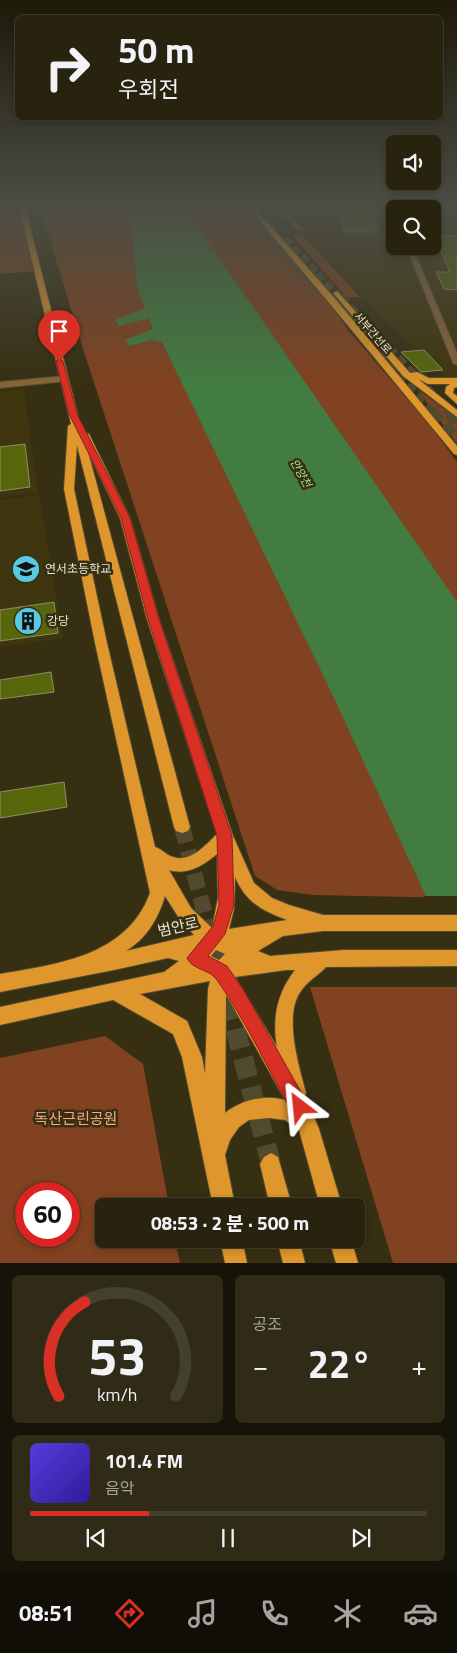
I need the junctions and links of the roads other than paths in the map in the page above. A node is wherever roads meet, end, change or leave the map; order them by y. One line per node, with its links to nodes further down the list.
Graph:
1 (36, 266): 7 (main road)
2 (302, 266): 13 (main road, 서부간선로)
3 (311, 266): 5 (main road, 서부간선로)
4 (417, 266): 6 (street)
5 (360, 321): 8 (main road); 12 (main road, 서부간선로)
6 (457, 363)
7 (64, 379): 9 (street); 11 (main road)
8 (457, 382): 10 (main road)
9 (0, 385)
10 (457, 401)
11 (73, 414): 14 (main road); 15 (main road); 16 (main road)
12 (457, 414)
13 (457, 452)
14 (182, 827)
15 (224, 836): 16 (main road); 17 (main road); 20 (main road)
16 (149, 848): 20 (main road); 27 (main road)
17 (323, 923): 18 (main road, 범안로); 19 (main road, 범안로)
18 (457, 923)
19 (282, 928): 20 (main road, 범안로); 22 (main road)
20 (213, 939): 21 (main road, 범안로); 22 (main road); 23 (main road)
21 (166, 949): 23 (main road); 27 (main road, 범안로)
22 (241, 952): 26 (main road); 28 (main road)
23 (195, 958): 28 (main road); 29 (main road)
24 (457, 958): 25 (main road)
25 (328, 959): 26 (main road); 33 (main road)
26 (273, 965): 28 (main road)
27 (72, 969): 30 (main road, 범안로)
28 (221, 971): 29 (main road); 33 (main road); 35 (main road)
29 (168, 980): 31 (main road)
30 (0, 983)
31 (113, 992): 32 (main road); 35 (main road)
32 (0, 1016)
33 (300, 1107): 34 (main road)
34 (309, 1129): 35 (main road); 39 (main road)
35 (214, 1162): 37 (main road)
36 (270, 1164): 38 (main road)
37 (222, 1198)
38 (279, 1198)
39 (329, 1198)
40 (233, 1248): 43 (main road)
41 (290, 1248): 44 (main road)
42 (343, 1248): 45 (main road)
43 (236, 1263)
44 (294, 1263)
45 (347, 1263)

